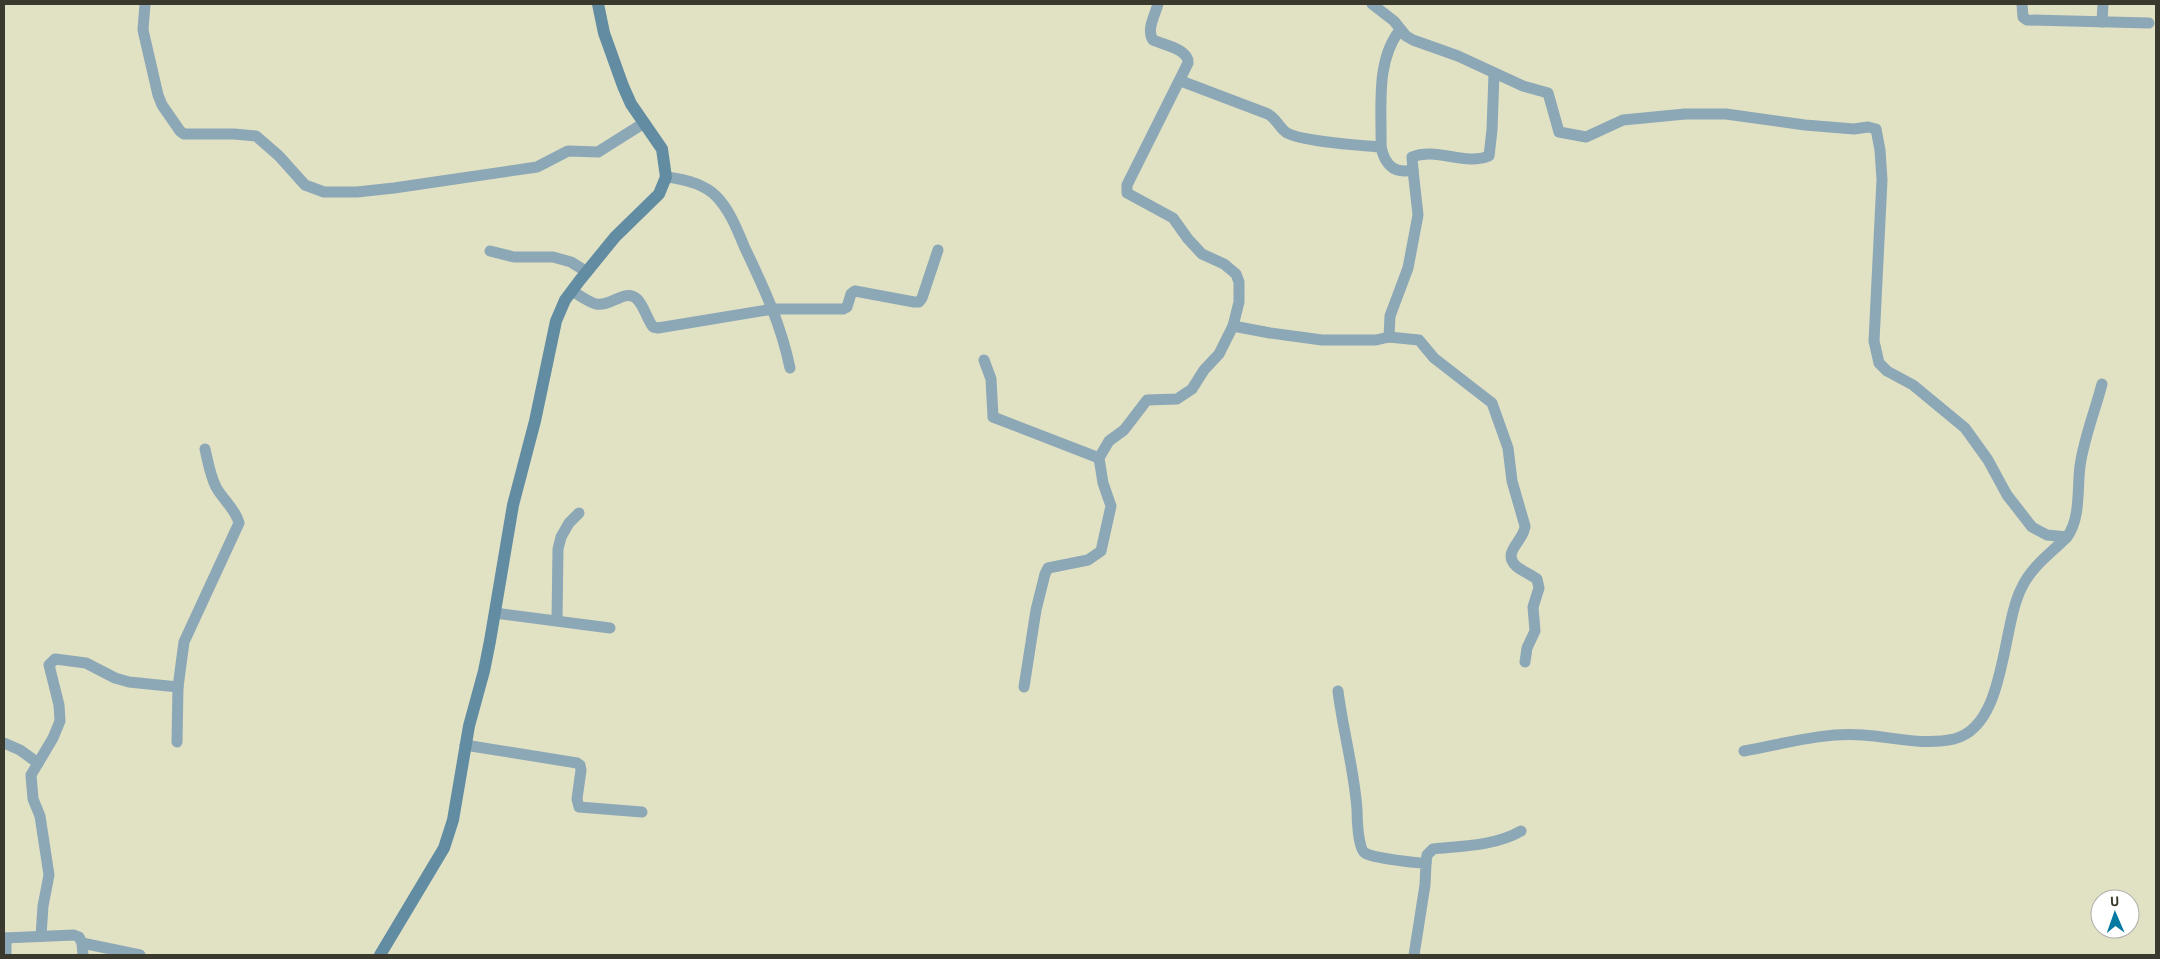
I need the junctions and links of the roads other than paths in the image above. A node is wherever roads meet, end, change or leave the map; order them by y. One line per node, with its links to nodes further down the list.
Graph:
1 (144, 4): 12 (street)
2 (598, 4): 12 (street)
3 (1158, 4): 11 (street)
4 (1372, 4): 9 (street)
5 (2022, 4): 7 (street)
6 (2103, 4): 7 (street)
7 (2102, 22): 8 (street)
8 (2149, 23)
9 (1400, 30): 10 (street); 13 (street)
10 (1494, 74): 14 (street); 29 (street)
11 (1181, 81): 13 (street); 21 (street)
12 (644, 123): 15 (street)
13 (1381, 147): 14 (street)
14 (1413, 170): 22 (street)
15 (666, 177): 18 (street); 20 (street)
16 (938, 250): 20 (street)
17 (490, 252): 18 (street)
18 (586, 272): 19 (street)
19 (572, 290): 20 (street); 30 (street)
20 (773, 309): 24 (street)
21 (1232, 326): 22 (street); 27 (street)
22 (1389, 337): 33 (street)
23 (984, 360): 27 (street)
24 (790, 368)
25 (2102, 384): 29 (street)
26 (205, 449): 34 (street)
27 (1099, 458): 35 (street)
28 (579, 513): 31 (street)
29 (2068, 537): 40 (street)
30 (495, 613): 31 (street); 39 (street)
31 (557, 620): 32 (street)
32 (610, 628)
33 (1525, 662)
34 (178, 687): 37 (street); 41 (street)
35 (1024, 687)
36 (1338, 691): 44 (street)
37 (177, 742)
38 (4, 743): 41 (street)
39 (465, 745): 42 (street); 50 (street)
40 (1744, 751)
41 (38, 763): 45 (street)
42 (642, 812)
43 (1521, 831): 44 (street)
44 (1426, 863): 51 (street)
45 (41, 936): 46 (street); 47 (street)
46 (5, 938): 48 (street)
47 (83, 949): 49 (street)
48 (6, 955)
49 (140, 955)
50 (380, 955)
51 (1414, 955)

